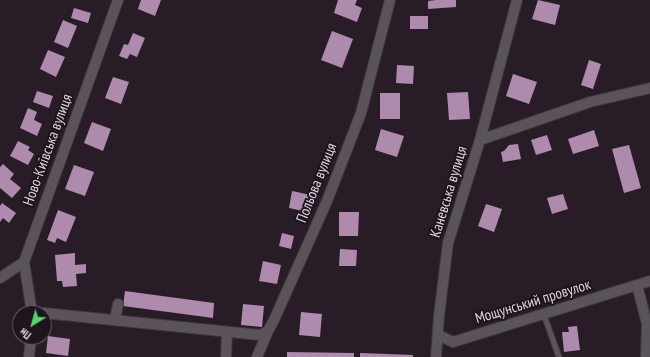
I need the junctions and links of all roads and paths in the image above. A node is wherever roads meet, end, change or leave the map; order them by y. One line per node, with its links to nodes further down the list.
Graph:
1 (118, 0): 6 (street, Ново-Київська вулиця)
2 (390, 0): 15 (street, Польова вулиця)
3 (517, 0): 5 (street)
4 (650, 88): 5 (street, Каневська вулиця)
5 (480, 140): 17 (street, Каневська вулиця)
6 (24, 262): 7 (street); 11 (street, Ново-Київська вулиця)
7 (0, 278)
8 (650, 281): 9 (street, Мощунський провулок)
9 (637, 285): 13 (street, Мощунський провулок); 24 (street)
10 (118, 304): 14 (street)
11 (32, 305)
12 (52, 314): 14 (street)
13 (544, 315): 17 (street, Мощунський провулок); 23 (lane)
14 (115, 320): 16 (street)
15 (268, 331): 16 (street); 21 (street, Польова вулиця)
16 (227, 332): 20 (street)
17 (438, 335): 22 (street, Каневська вулиця)
18 (31, 345): 19 (street)
19 (30, 357)
20 (226, 357)
21 (257, 357)
22 (436, 357)
23 (559, 357)
24 (646, 357)

